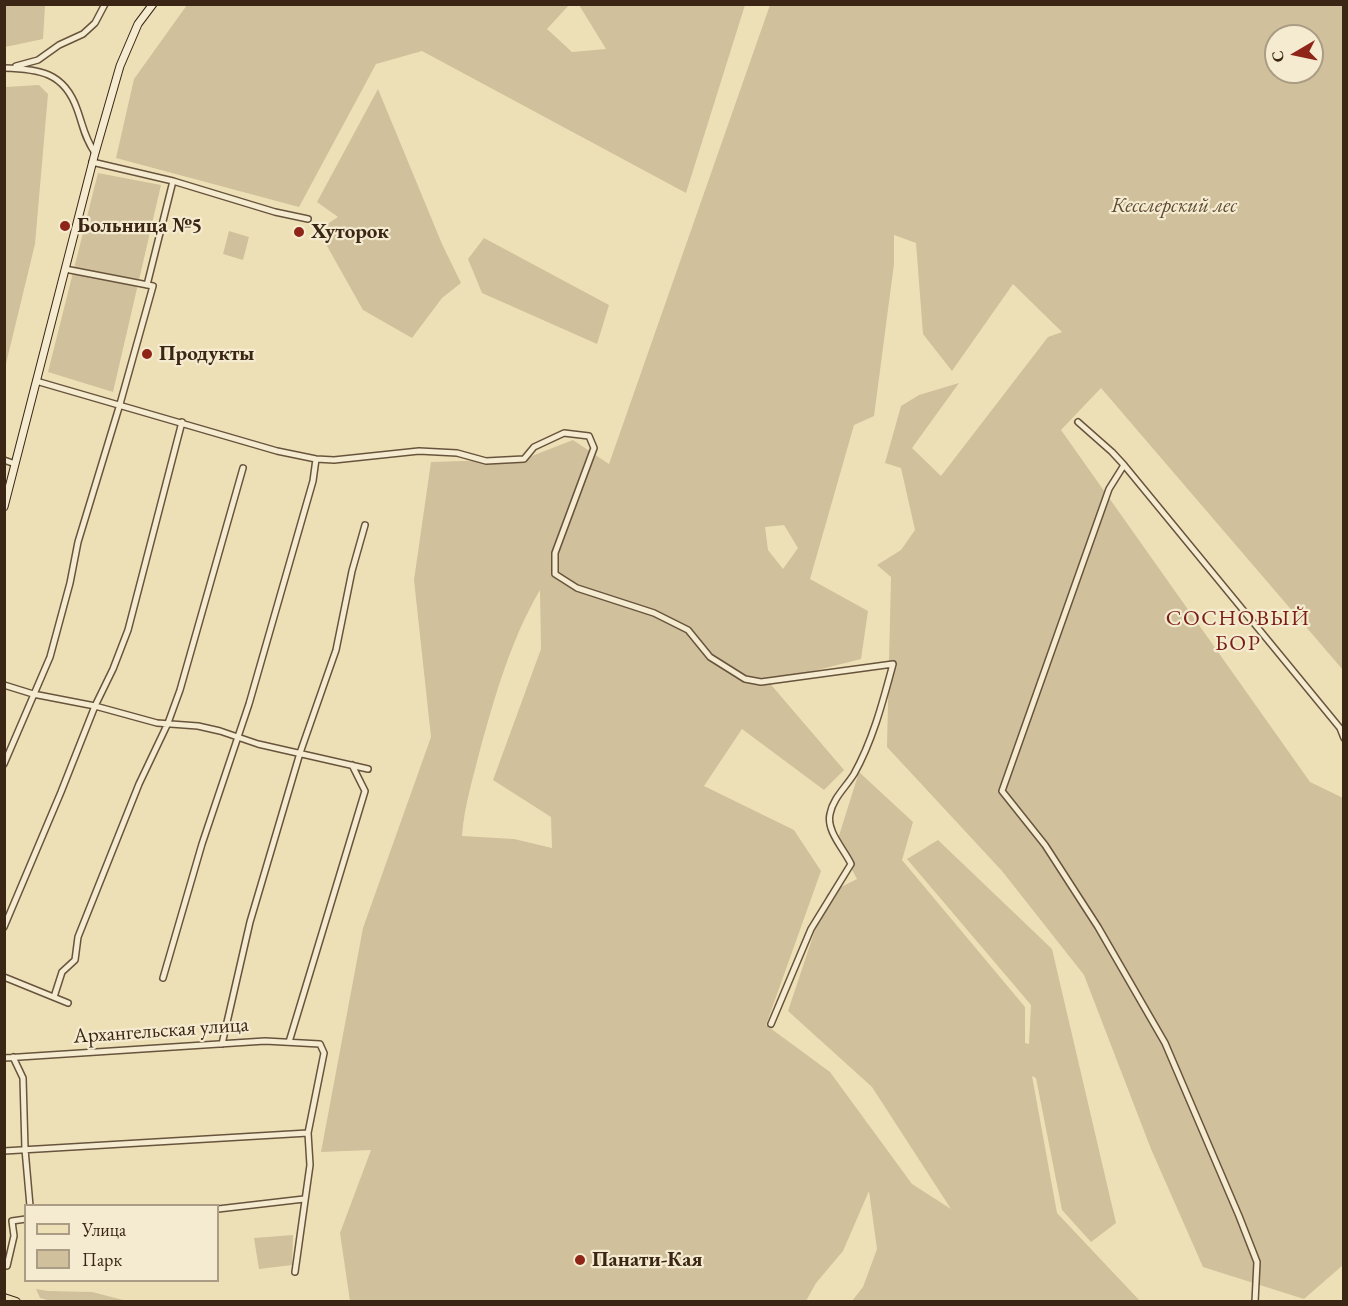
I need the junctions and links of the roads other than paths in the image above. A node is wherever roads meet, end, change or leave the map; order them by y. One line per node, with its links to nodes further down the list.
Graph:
1 (105, 4): 3 (street)
2 (153, 4): 4 (main road)
3 (8, 68): 4 (street)
4 (94, 153): 5 (main road)
5 (92, 162): 6 (street); 8 (main road)
6 (173, 181): 7 (street); 9 (street)
7 (308, 219)
8 (65, 269): 9 (street); 10 (main road)
9 (150, 286): 11 (street)
10 (36, 381): 11 (street); 16 (main road)
11 (120, 405): 12 (street); 22 (street)
12 (182, 422): 14 (street); 23 (street)
13 (1078, 422): 17 (street)
14 (316, 459): 25 (street); 36 (street)
15 (4, 460): 16 (street)
16 (15, 464): 19 (main road)
17 (1124, 465): 26 (street); 54 (street)
18 (243, 468): 24 (street)
19 (4, 507)
20 (365, 525): 27 (street)
21 (4, 685): 22 (street)
22 (33, 694): 23 (street); 28 (street)
23 (95, 706): 24 (street); 31 (street)
24 (168, 723): 25 (street); 34 (street)
25 (238, 737): 27 (street); 33 (street)
26 (1344, 738)
27 (300, 753): 29 (street); 38 (street)
28 (4, 764)
29 (352, 765): 30 (street); 37 (street)
30 (368, 769)
31 (4, 927)
32 (4, 977): 34 (street)
33 (163, 978)
34 (54, 997): 35 (street)
35 (68, 1003)
36 (771, 1024)
37 (289, 1042): 38 (street, Архангельская улица); 41 (street, Архангельская улица)
38 (222, 1044): 39 (street, Архангельская улица)
39 (13, 1057): 40 (street, Архангельская улица); 42 (street)
40 (4, 1058)
41 (308, 1133): 42 (street); 44 (street)
42 (25, 1149): 43 (street); 45 (street)
43 (4, 1150)
44 (304, 1199): 46 (street); 51 (street)
45 (30, 1204)
46 (219, 1209)
47 (24, 1219): 49 (street)
48 (4, 1221): 49 (street)
49 (12, 1221): 50 (street)
50 (4, 1265)
51 (296, 1272)
52 (4, 1298): 53 (main road)
53 (16, 1302)
54 (1255, 1302)

